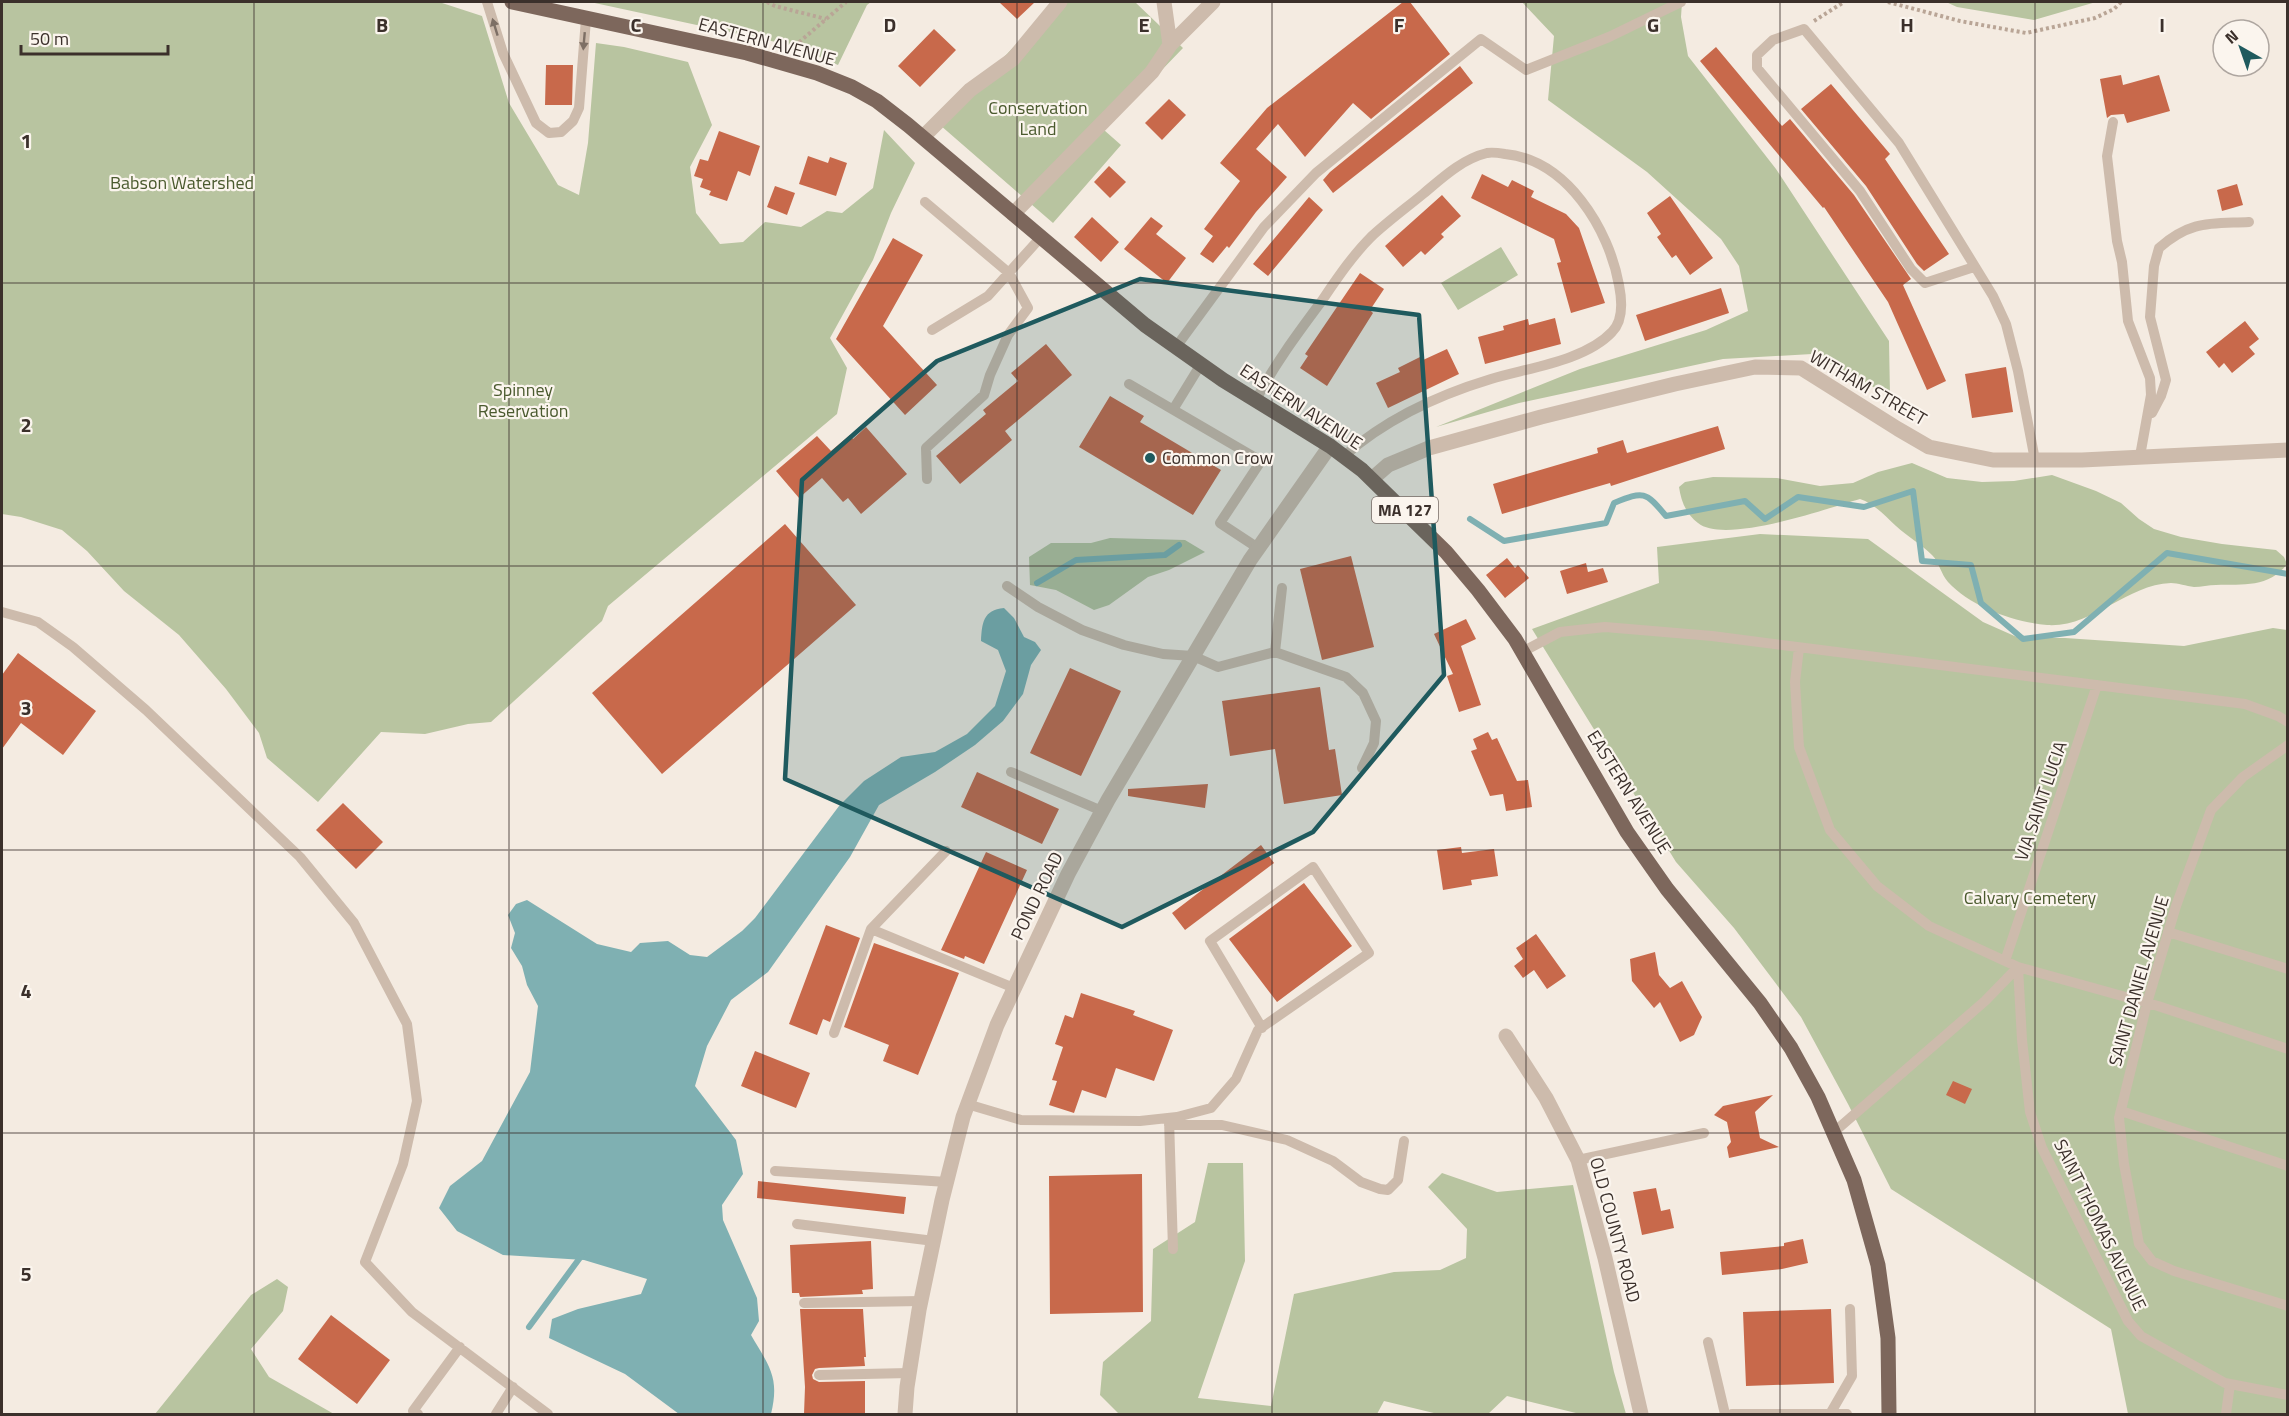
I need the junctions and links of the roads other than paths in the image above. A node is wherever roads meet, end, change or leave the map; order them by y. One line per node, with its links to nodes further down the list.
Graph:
1 (487, 2): 7 (lane, one-way to 1)
2 (512, 2): 7 (main road, EASTERN AVENUE / MA 127)
3 (1060, 2): 10 (street)
4 (1164, 2): 8 (street)
5 (1213, 2): 8 (street)
6 (1681, 2): 18 (lane)
7 (586, 19): 10 (main road, EASTERN AVENUE / MA 127)
8 (1170, 45): 12 (street)
9 (2113, 122): 23 (lane)
10 (922, 137): 12 (main road, EASTERN AVENUE / MA 127)
11 (925, 202): 16 (lane)
12 (1013, 214): 14 (main road, EASTERN AVENUE / MA 127)
13 (2249, 222): 23 (lane)
14 (1041, 237): 16 (lane); 18 (main road, EASTERN AVENUE / MA 127)
15 (1974, 267): 15 (lane); 28 (lane)
16 (1009, 273): 17 (lane); 29 (lane)
17 (932, 330)
18 (1176, 347): 19 (main road, EASTERN AVENUE / MA 127)
19 (1201, 364): 21 (main road, EASTERN AVENUE / MA 127); 22 (lane)
20 (1129, 384): 22 (lane)
21 (1256, 400): 24 (main road, EASTERN AVENUE / MA 127); 26 (lane)
22 (1174, 408): 31 (lane)
23 (2146, 424): 27 (lane)
24 (1330, 446): 26 (main road, EASTERN AVENUE / MA 127); 31 (street, POND ROAD)
25 (2288, 450): 27 (street, WITHAM STREET)
26 (1344, 456): 30 (main road, EASTERN AVENUE / MA 127)
27 (2140, 456): 28 (street, WITHAM STREET)
28 (2035, 460): 30 (street, WITHAM STREET)
29 (927, 479)
30 (1372, 479): 37 (main road, EASTERN AVENUE / MA 127)
31 (1258, 548): 38 (street, POND ROAD)
32 (1007, 586): 38 (lane)
33 (1282, 588): 36 (lane)
34 (2, 612): 75 (lane)
35 (1799, 648): 37 (lane); 39 (lane); 48 (lane)
36 (1275, 652): 38 (lane); 42 (lane)
37 (1522, 652): 60 (main road, EASTERN AVENUE / MA 127)
38 (1193, 656): 44 (street, POND ROAD)
39 (2097, 685): 40 (lane); 48 (lane, VIA SAINT LUCIA)
40 (2288, 722)
41 (2288, 745): 47 (lane, SAINT DANIEL AVENUE)
42 (1362, 768)
43 (1011, 772): 44 (lane)
44 (1102, 811): 51 (street, POND ROAD)
45 (946, 851): 46 (lane)
46 (871, 929): 51 (lane); 54 (lane)
47 (2168, 932): 50 (lane); 52 (lane, SAINT DANIEL AVENUE)
48 (2005, 961): 49 (lane)
49 (2018, 967): 52 (lane); 60 (lane); 78 (lane, SAINT THOMAS AVENUE)
50 (2288, 969)
51 (1014, 988): 57 (street, POND ROAD)
52 (2147, 1003): 56 (lane); 58 (lane, SAINT DANIEL AVENUE)
53 (1262, 1028): 53 (lane); 59 (lane)
54 (834, 1033)
55 (1506, 1036): 63 (street, OLD COUNTY ROAD)
56 (2288, 1049)
57 (967, 1104): 59 (lane); 66 (street, POND ROAD)
58 (2121, 1112): 64 (lane); 72 (lane, SAINT DANIEL AVENUE)
59 (1169, 1122): 62 (lane); 69 (lane)
60 (1834, 1132): 90 (main road, EASTERN AVENUE / MA 127)
61 (1704, 1133): 63 (lane)
62 (1404, 1141)
63 (1578, 1160): 85 (street, OLD COUNTY ROAD)
64 (2288, 1166)
65 (775, 1171): 66 (lane)
66 (947, 1182): 68 (street, POND ROAD)
67 (797, 1224): 68 (lane)
68 (934, 1241): 70 (street, POND ROAD)
69 (1173, 1249)
70 (921, 1301): 71 (lane); 76 (street, POND ROAD)
71 (804, 1303)
72 (2288, 1306)
73 (1850, 1309): 88 (lane)
74 (1708, 1342): 86 (lane)
75 (460, 1347): 79 (lane); 81 (lane)
76 (909, 1372): 77 (lane); 84 (street, POND ROAD)
77 (819, 1375)
78 (2229, 1384): 80 (lane, SAINT THOMAS AVENUE); 91 (lane)
79 (513, 1387): 82 (lane); 83 (lane)
80 (2288, 1395)
81 (418, 1414)
82 (496, 1414)
83 (548, 1414)
84 (905, 1414)
85 (1641, 1414)
86 (1725, 1414)
87 (1732, 1414): 88 (lane)
88 (1830, 1414): 89 (lane)
89 (1847, 1414)
90 (1889, 1414)
91 (2226, 1414)

